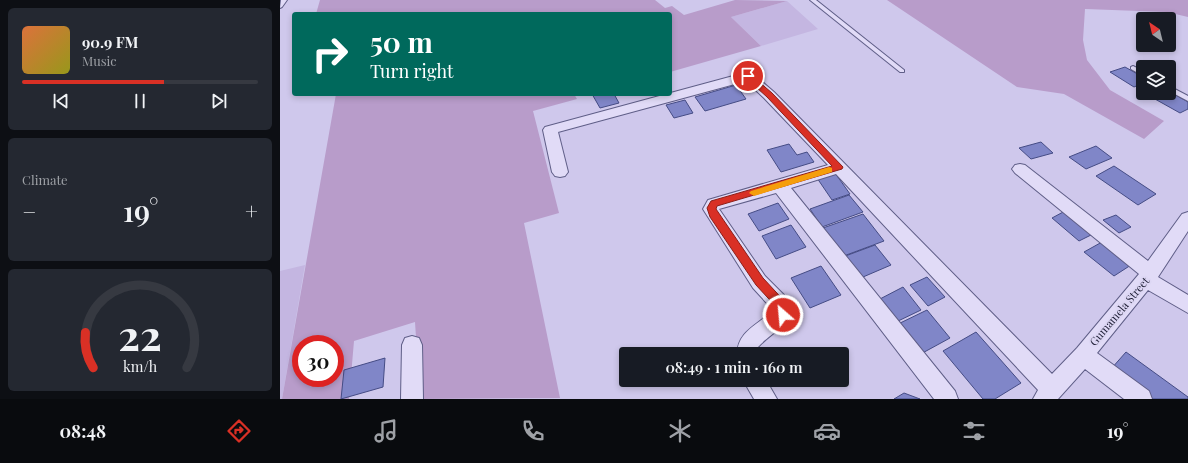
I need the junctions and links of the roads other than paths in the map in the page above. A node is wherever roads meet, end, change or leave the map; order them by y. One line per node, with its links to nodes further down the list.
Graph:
1 (284, 0): 3 (lane)
2 (813, 0): 6 (lane)
3 (280, 6)
4 (1133, 68): 5 (lane)
5 (1136, 70)
6 (902, 71)
7 (1176, 92): 8 (lane)
8 (1188, 99)
9 (838, 167): 11 (street); 12 (street); 20 (street)
10 (1020, 169): 14 (street)
11 (560, 172)
12 (780, 186): 17 (street); 23 (street)
13 (1188, 218): 14 (street, Gumamela Street)
14 (1148, 276): 15 (street); 18 (street, Gumamela Street)
15 (1188, 305)
16 (412, 345): 21 (street)
17 (747, 347)
18 (1084, 355): 20 (street, Gumamela Street); 24 (street)
19 (758, 387): 22 (street)
20 (1048, 394)
21 (412, 399)
22 (766, 399)
23 (947, 399)
24 (1141, 399)

